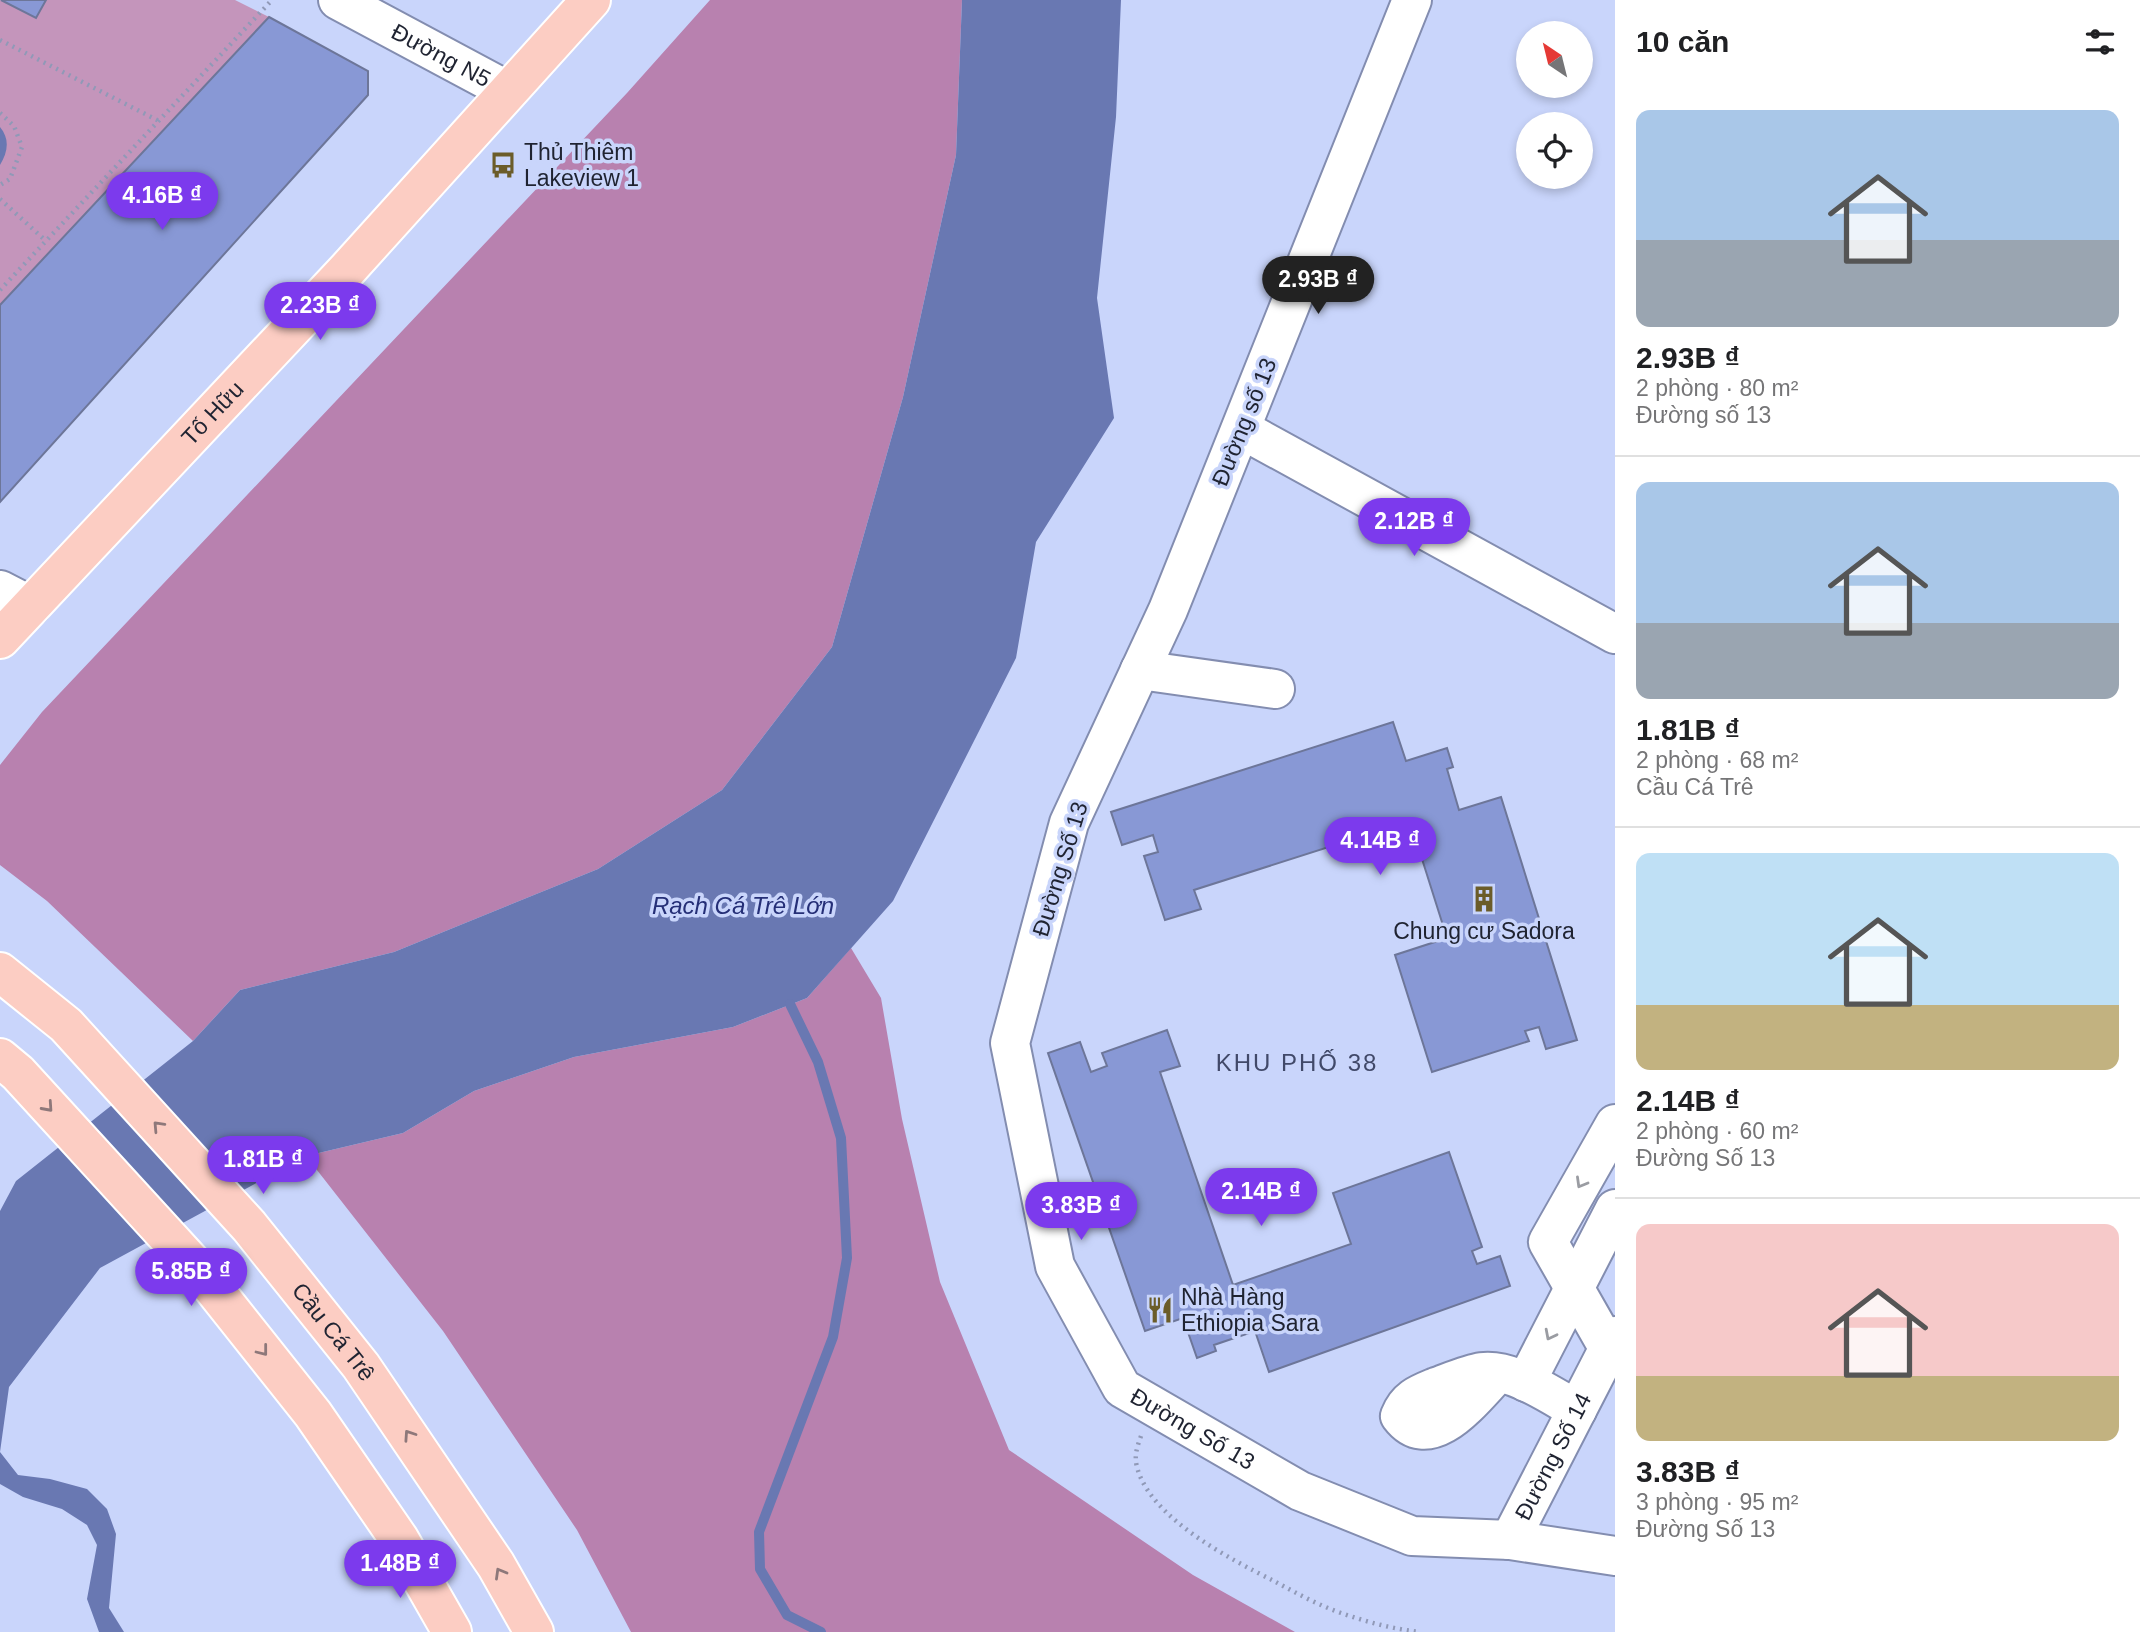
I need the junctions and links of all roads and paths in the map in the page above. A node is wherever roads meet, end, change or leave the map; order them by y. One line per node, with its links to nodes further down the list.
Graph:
1 (272, 0): 8 (path)
2 (338, 0): 6 (street, Đường N5)
3 (591, 0): 6 (main road, Tố Hữu)
4 (1412, 0): 13 (street, Đường số 13)
5 (0, 40): 8 (path)
6 (508, 91): 14 (main road, Tố Hữu)
7 (0, 113): 9 (path)
8 (159, 121): 11 (path)
9 (0, 185)
10 (0, 200): 11 (path)
11 (46, 241): 12 (path)
12 (0, 290)
13 (1241, 429): 15 (street, Đường số 13); 16 (street)
14 (15, 598): 17 (main road, Tố Hữu)
15 (1168, 610): 18 (street, Đường Số 13)
16 (1615, 634)
17 (0, 639)
18 (1140, 670): 19 (street); 28 (street, Đường Số 13)
19 (1275, 689)
20 (0, 971): 31 (main road, Cầu Cá Trê, one-way to 20)
21 (0, 1058): 30 (main road, one-way to 30)
22 (1615, 1124): 24 (street, one-way to 24)
23 (1615, 1209): 24 (street)
24 (1574, 1289): 25 (street); 26 (street, one-way to 26)
25 (1612, 1342): 26 (street, Đường Số 14)
26 (1577, 1410): 28 (street, Đường Số 14)
27 (1142, 1434): 32 (path)
28 (1510, 1540): 29 (street, Đường Số 13)
29 (1615, 1556)
30 (452, 1632)
31 (534, 1632)
32 (1420, 1632)

